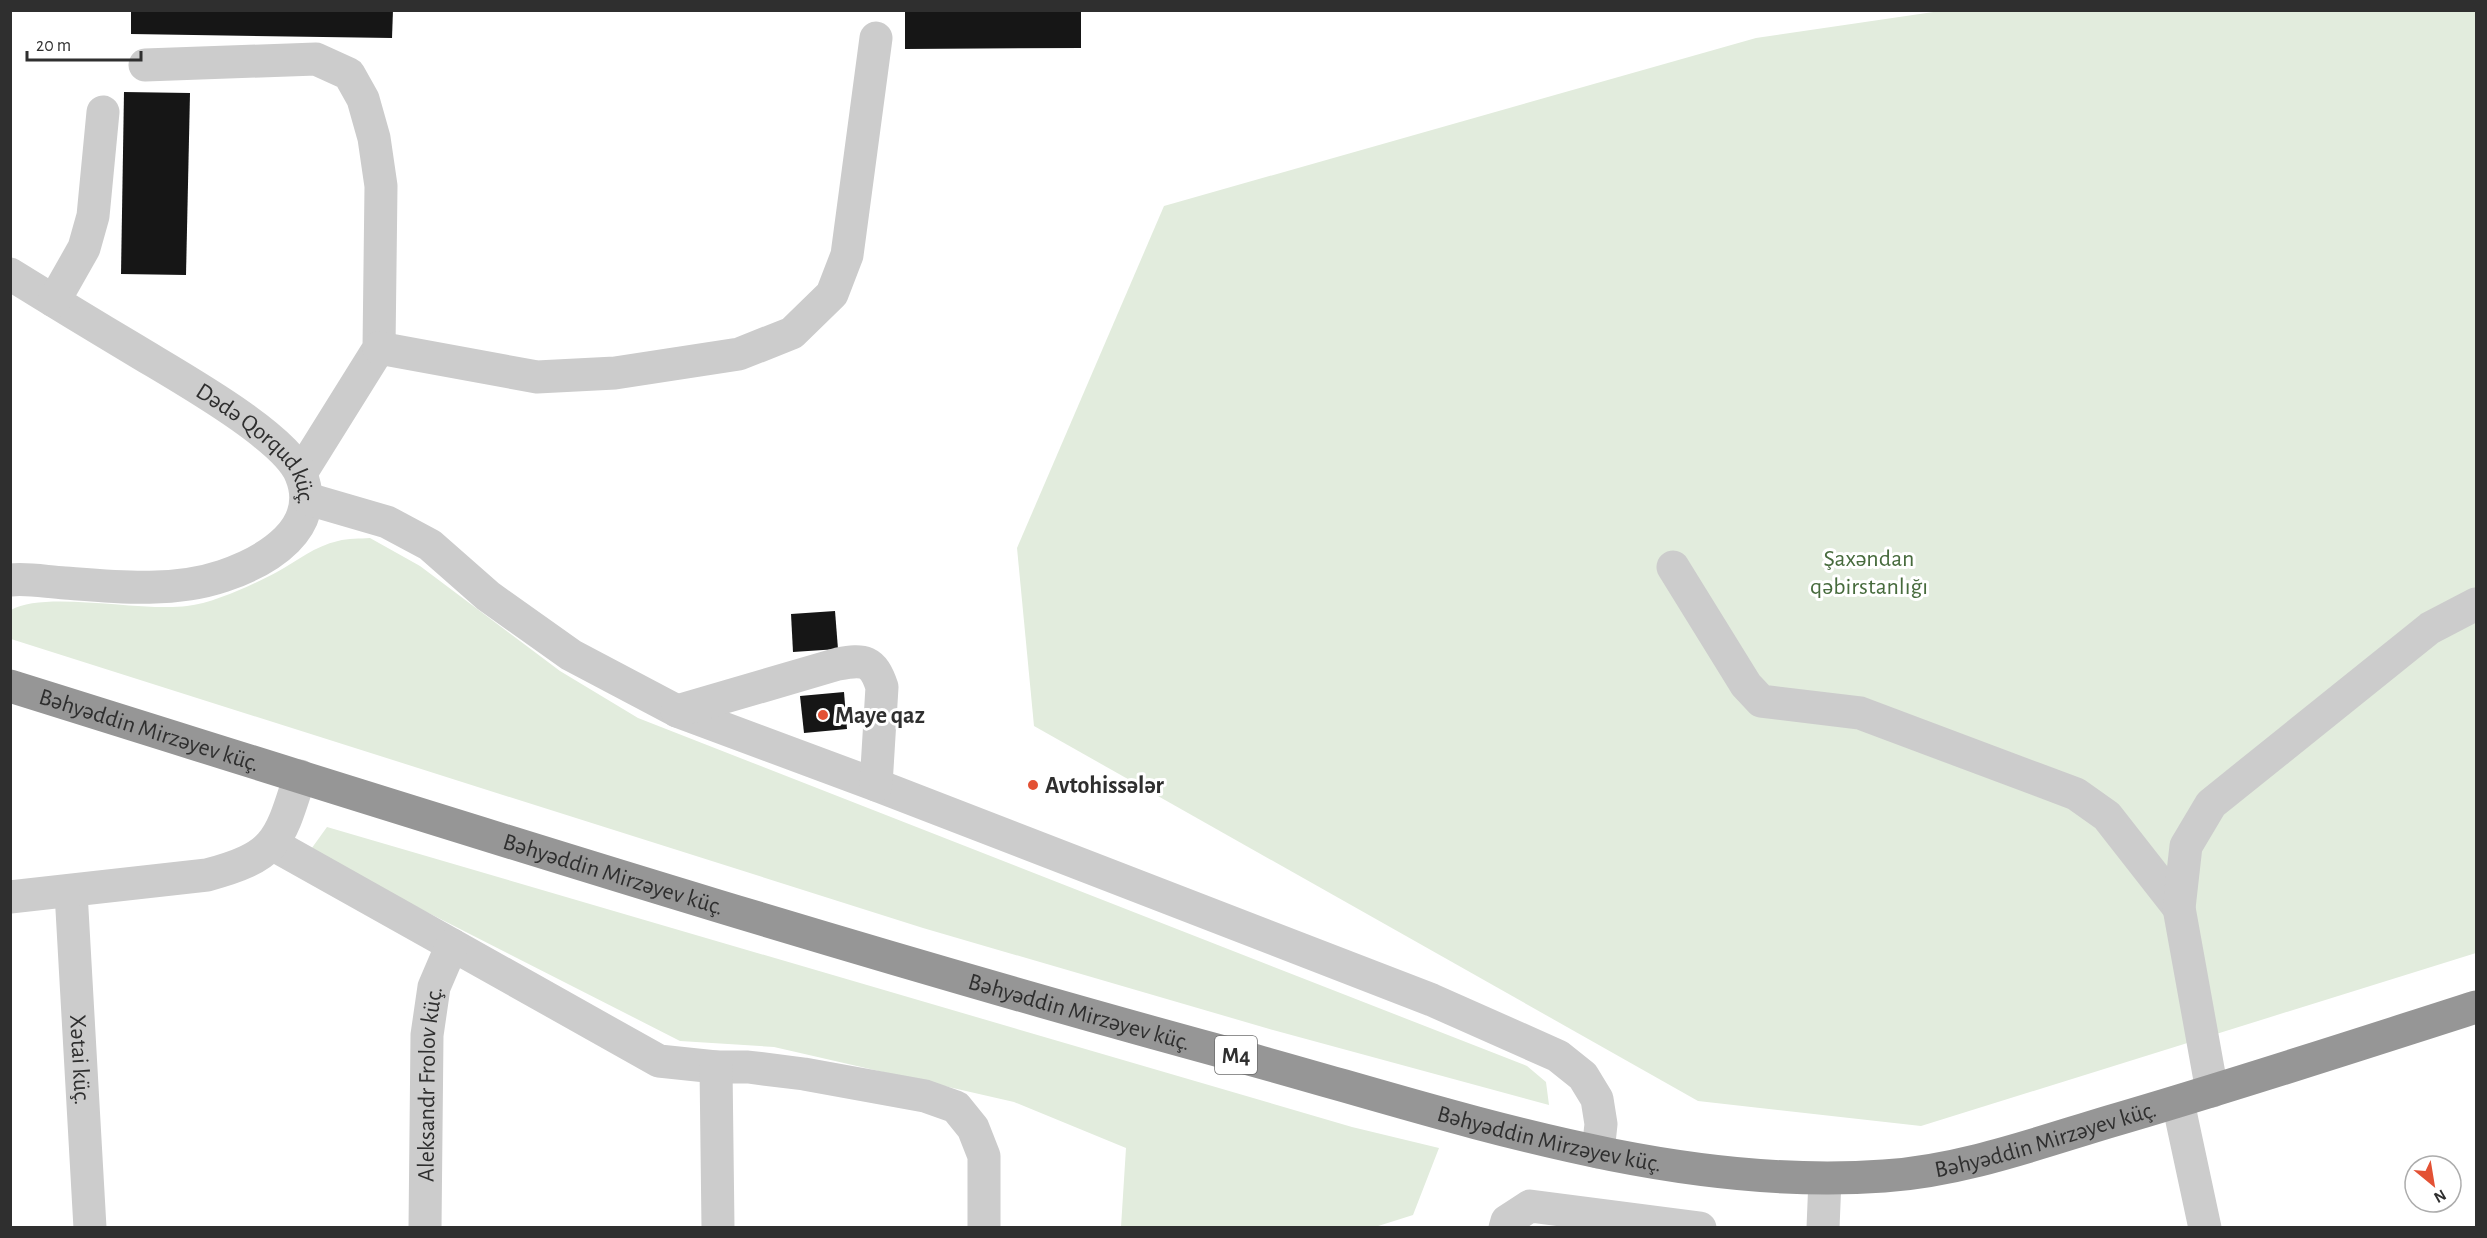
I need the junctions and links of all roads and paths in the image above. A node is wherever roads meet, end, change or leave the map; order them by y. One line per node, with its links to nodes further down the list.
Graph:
1 (876, 38): 6 (street)
2 (145, 65): 6 (street)
3 (103, 112): 5 (street)
4 (10, 274): 5 (street, Dədə Qorqud küç.)
5 (54, 301): 7 (street, Dədə Qorqud küç.)
6 (379, 348): 7 (street)
7 (304, 486): 9 (street, Dədə Qorqud küç.); 12 (street)
8 (1673, 567): 18 (street)
9 (10, 580)
10 (2476, 604): 18 (street)
11 (10, 686): 13 (highway, Bəhyəddin Mirzəyev küç. / M4)
12 (677, 711): 14 (street); 14 (street)
13 (300, 776): 15 (street); 24 (highway, Bəhyəddin Mirzəyev küç. / M4)
14 (876, 785): 24 (street)
15 (274, 845): 16 (street); 19 (street)
16 (71, 892): 17 (street); 26 (street, Xətai küç.)
17 (10, 897)
18 (2179, 909): 22 (street)
19 (452, 945): 21 (street); 27 (street, Aleksandr Frolov küç.)
20 (2476, 1007): 22 (highway, Bəhyəddin Mirzəyev küç. / M4)
21 (716, 1067): 28 (street); 29 (street)
22 (2212, 1091): 23 (highway, Bəhyəddin Mirzəyev küç. / M4)
23 (2178, 1102): 25 (highway, Bəhyəddin Mirzəyev küç. / M4); 33 (street)
24 (1598, 1152): 25 (highway, Bəhyəddin Mirzəyev küç. / M4)
25 (1825, 1179): 32 (street)
26 (90, 1227)
27 (424, 1227)
28 (718, 1227)
29 (984, 1227)
30 (1506, 1227): 31 (street)
31 (1700, 1227)
32 (1823, 1227)
33 (2205, 1227)

